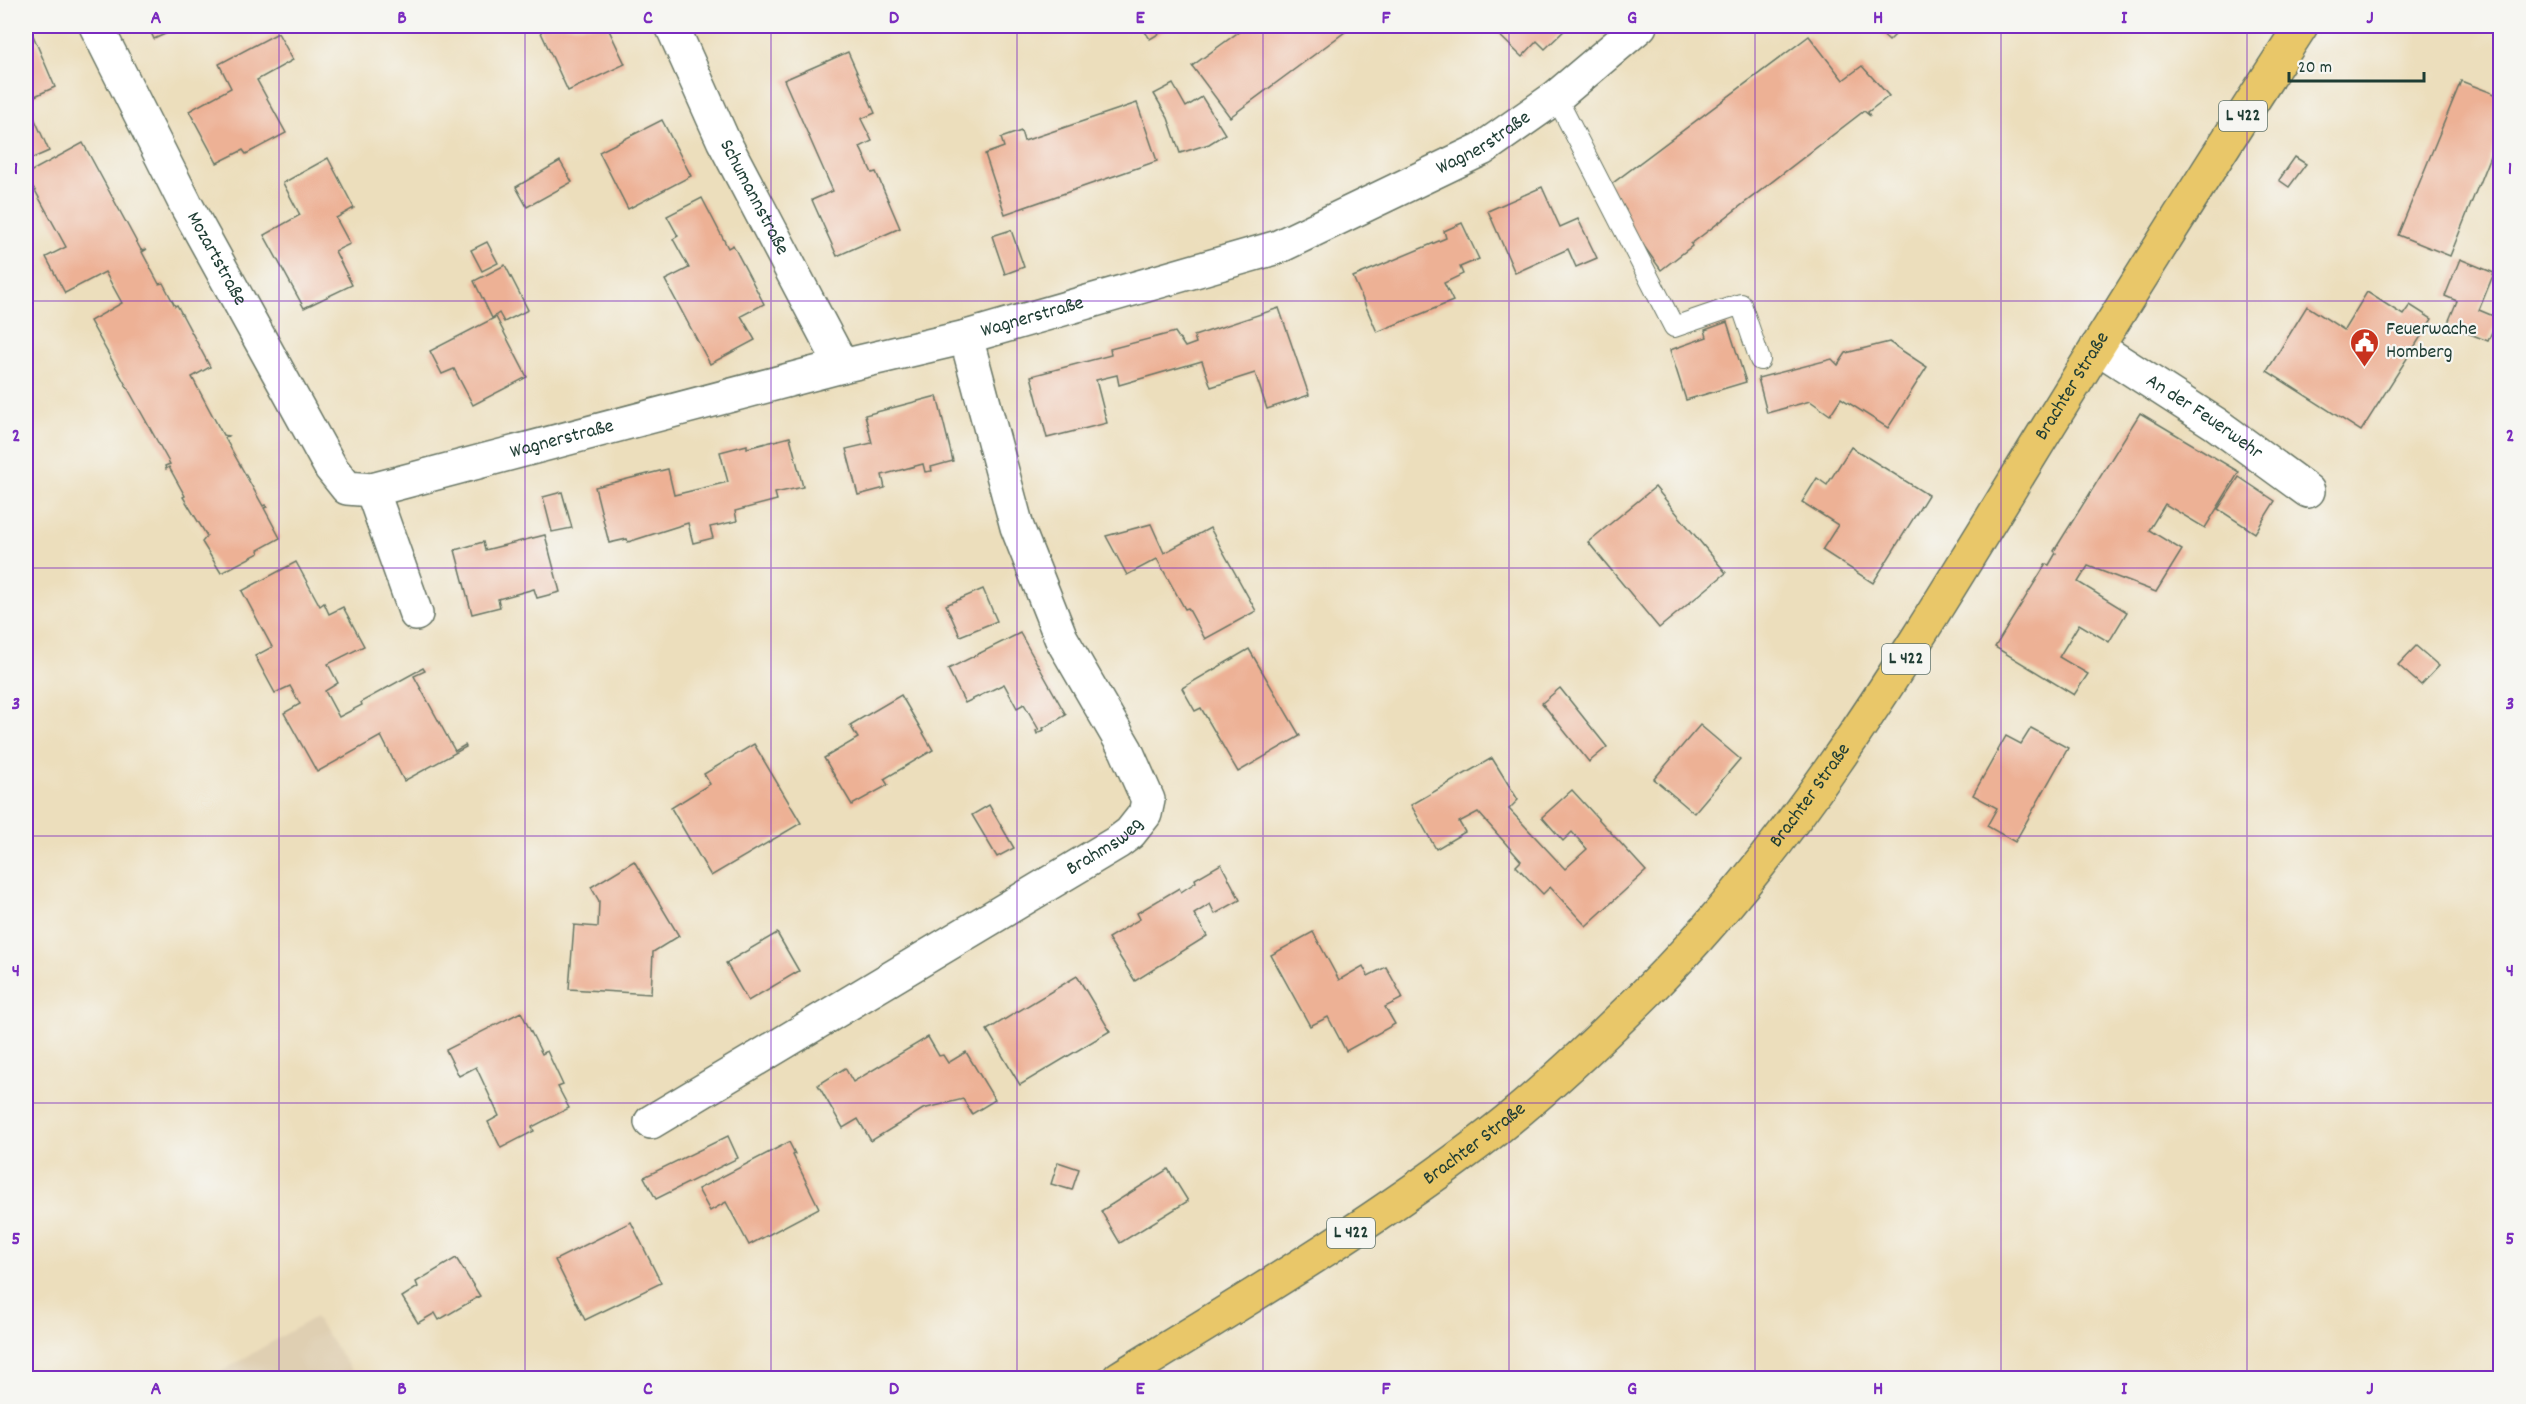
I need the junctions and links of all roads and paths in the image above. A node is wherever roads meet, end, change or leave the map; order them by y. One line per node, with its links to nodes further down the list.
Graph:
1 (96, 26): 10 (street, Mozartstraße)
2 (672, 26): 9 (street, Schumannstraße)
3 (1640, 26): 5 (street, Wagnerstraße)
4 (2301, 26): 7 (main road, Brachter Straße / L 422)
5 (1556, 97): 6 (street, Wagnerstraße); 8 (lane)
6 (966, 337): 9 (street, Wagnerstraße); 13 (street, Brahmsweg)
7 (2097, 347): 11 (street, An der Feuerwehr); 14 (main road, Brachter Straße / L 422)
8 (1760, 360)
9 (842, 366): 10 (street, Wagnerstraße)
10 (360, 489): 12 (street)
11 (2308, 491)
12 (416, 614)
13 (651, 1122)
14 (1119, 1378)

